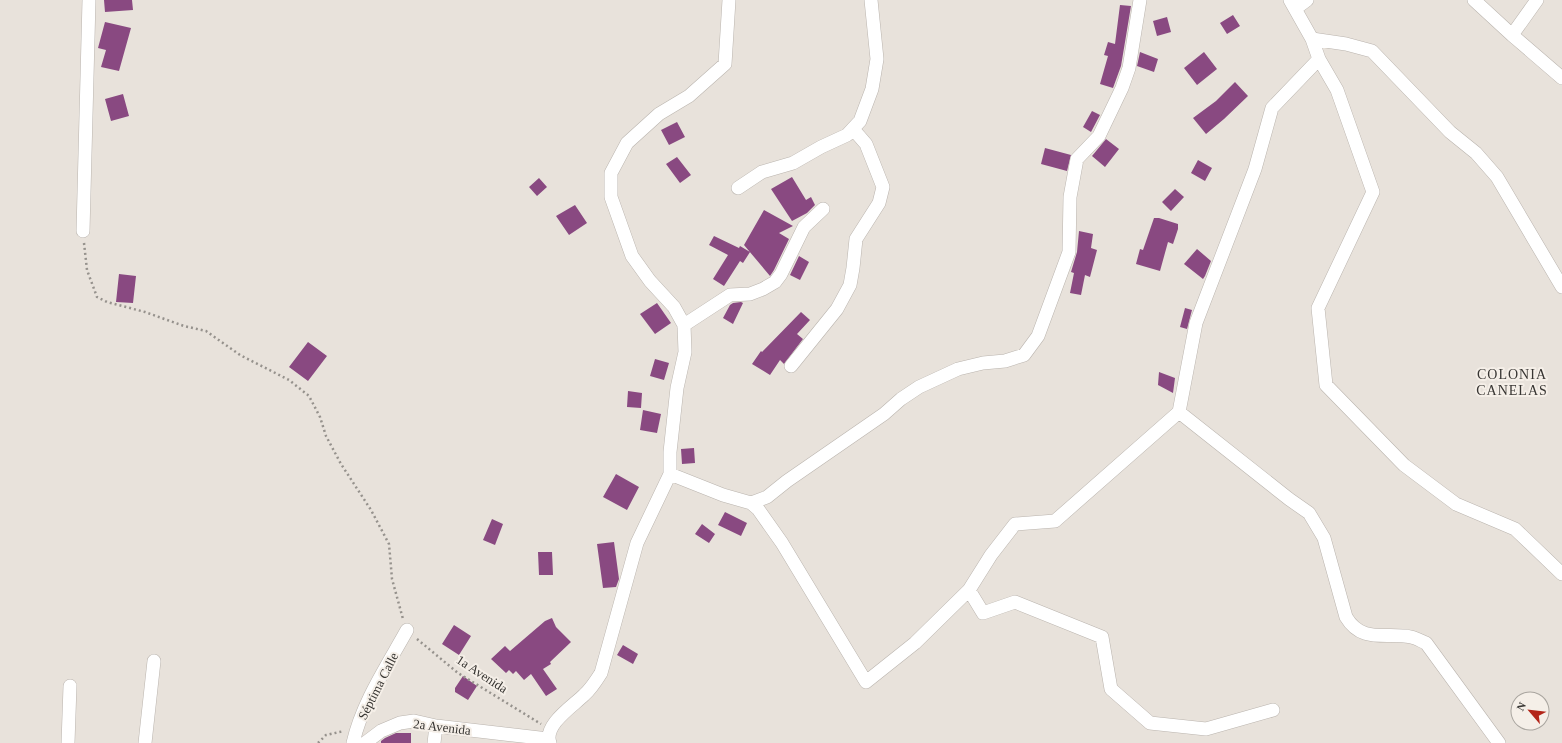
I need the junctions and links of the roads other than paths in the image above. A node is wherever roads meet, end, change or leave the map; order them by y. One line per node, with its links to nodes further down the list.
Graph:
1 (89, 0): 16 (street)
2 (730, 0): 18 (street)
3 (871, 0): 13 (street)
4 (1140, 0): 22 (street)
5 (1307, 0): 8 (street)
6 (1474, 0): 9 (street)
7 (1537, 0): 9 (street)
8 (1292, 4): 10 (street)
9 (1512, 36): 12 (street)
10 (1312, 39): 11 (street); 17 (street)
11 (1319, 59): 20 (street); 23 (street)
12 (1562, 78)
13 (853, 129): 14 (street); 19 (street)
14 (738, 188)
15 (823, 209): 18 (street)
16 (83, 231)
17 (1562, 286)
18 (684, 325): 21 (street)
19 (791, 366)
20 (1179, 412): 24 (street); 37 (street)
21 (670, 474): 22 (street); 30 (street)
22 (751, 503): 24 (street)
23 (1562, 574)
24 (969, 590): 28 (street)
25 (407, 630): 34 (street, Séptima Calle)
26 (154, 661): 33 (street)
27 (70, 686): 32 (street)
28 (1273, 710)
29 (436, 726): 31 (street, 2a Avenida); 35 (street, 2a Avenida); 36 (street)
30 (550, 737): 31 (street, 2a Avenida)
31 (523, 740)
32 (68, 743)
33 (144, 743)
34 (353, 743)
35 (365, 743)
36 (434, 743)
37 (1499, 743)

